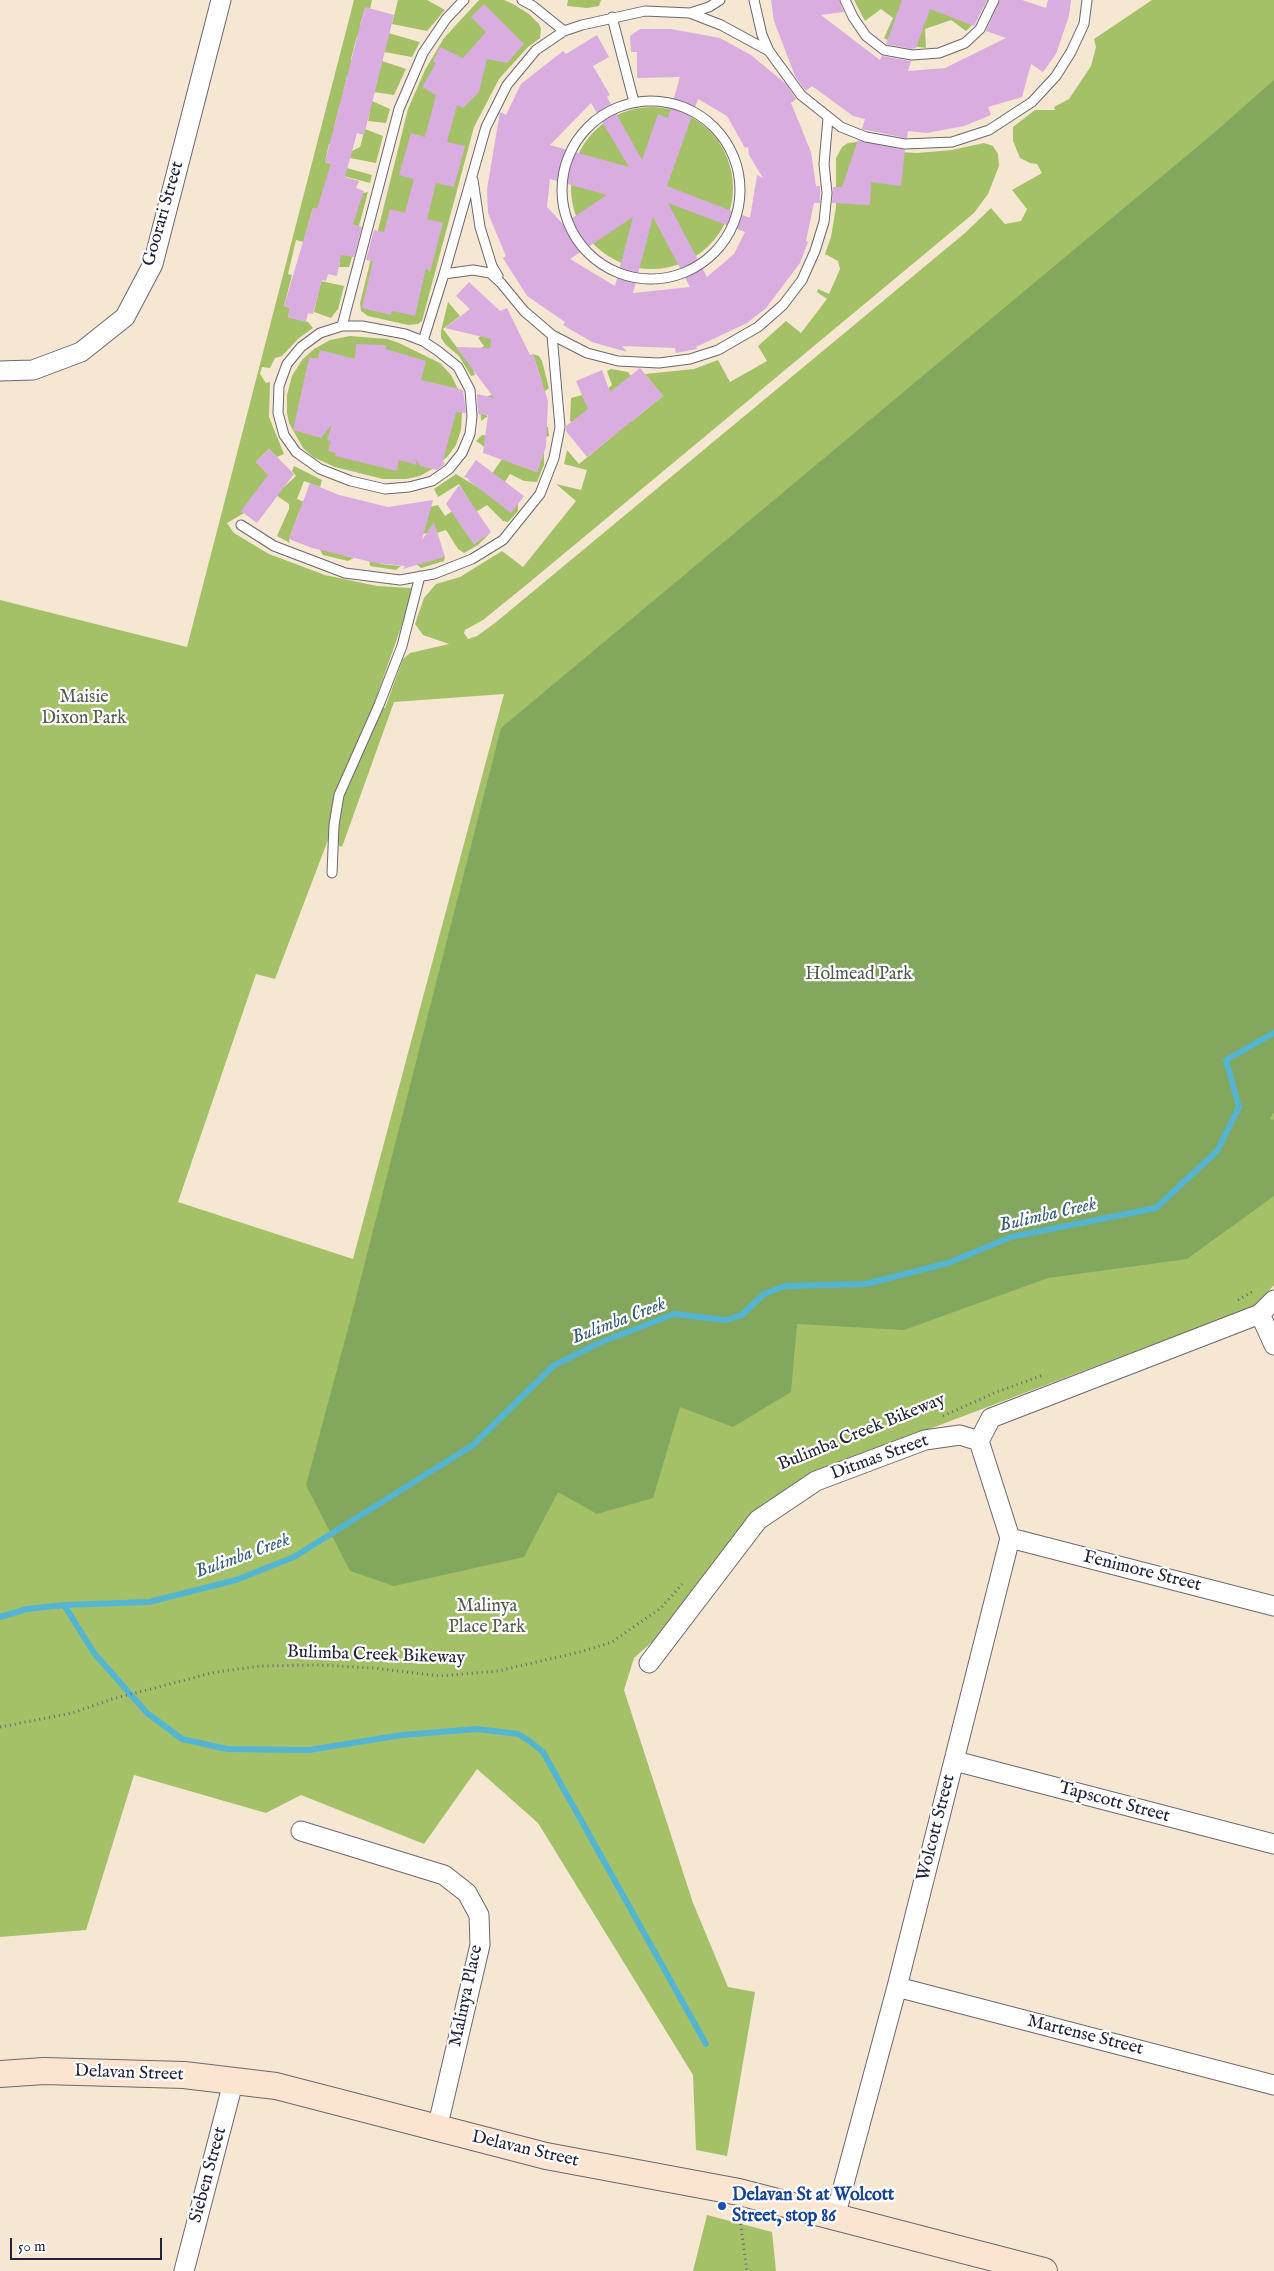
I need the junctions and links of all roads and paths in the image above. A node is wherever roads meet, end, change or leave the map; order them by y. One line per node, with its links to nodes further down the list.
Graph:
1 (221, 0): 21 (street, Goorari Street)
2 (464, 0): 18 (lane)
3 (522, 0): 11 (lane)
4 (720, 0): 9 (lane)
5 (754, 0): 12 (lane)
6 (845, 0): 7 (lane)
7 (994, 0)
8 (1086, 0): 14 (lane)
9 (690, 13): 10 (lane); 12 (lane)
10 (612, 17): 11 (lane); 13 (lane)
11 (564, 31): 15 (lane)
12 (769, 51): 14 (lane)
13 (634, 102): 13 (lane)
14 (828, 118): 19 (lane)
15 (473, 174): 16 (lane); 17 (lane)
16 (444, 274): 17 (lane); 20 (lane)
17 (501, 283): 19 (lane)
18 (342, 326): 20 (lane); 20 (lane)
19 (552, 335): 23 (lane)
20 (422, 341)
21 (0, 371)
22 (241, 525): 23 (lane)
23 (420, 576): 24 (lane)
24 (332, 873)
25 (1267, 1294): 26 (path); 27 (street)
26 (1232, 1303)
27 (1260, 1314): 28 (street); 31 (street)
28 (1274, 1345)
29 (1048, 1373): 30 (path, Bulimba Creek Bikeway)
30 (941, 1417)
31 (979, 1441): 32 (street); 35 (street, Ditmas Street)
32 (1010, 1538): 34 (street, Fenimore Street); 37 (street, Wolcott Street)
33 (686, 1579): 36 (path, Bulimba Creek Bikeway)
34 (1274, 1606)
35 (648, 1663)
36 (0, 1727)
37 (955, 1761): 39 (street, Tapscott Street); 40 (street, Wolcott Street)
38 (301, 1831): 44 (street, Malinya Place)
39 (1274, 1844)
40 (897, 1987): 43 (street, Martense Street); 45 (street, Wolcott Street)
41 (0, 2074): 42 (street, Delavan Street)
42 (234, 2079): 44 (street, Delavan Street); 47 (street, Sieben Street)
43 (1274, 2085)
44 (436, 2129): 45 (street, Delavan Street)
45 (835, 2217): 49 (street, Delavan Street)
46 (740, 2219): 48 (path)
47 (184, 2271)
48 (747, 2271)
49 (1044, 2271)

